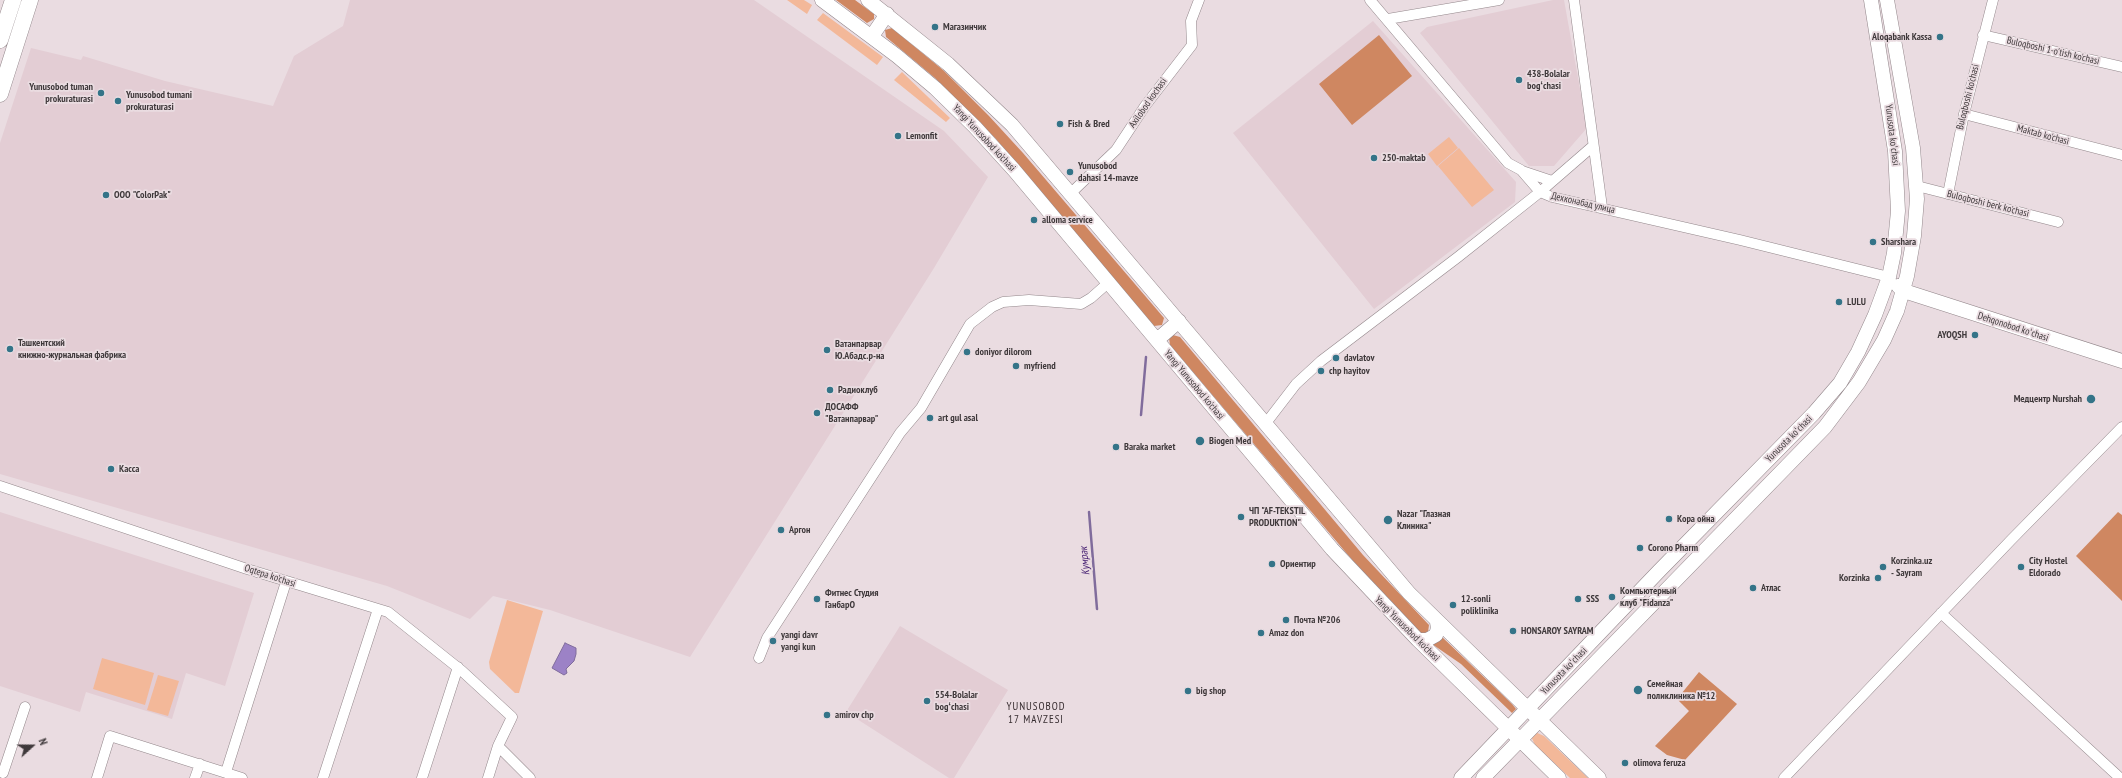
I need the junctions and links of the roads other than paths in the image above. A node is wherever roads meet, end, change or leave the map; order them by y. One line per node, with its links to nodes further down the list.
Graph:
1 (13, 0): 16 (main road)
2 (30, 0): 18 (main road)
3 (822, 0): 15 (main road, Yangi Yunusobod ko'chasi)
4 (868, 0): 12 (main road)
5 (1199, 0): 27 (street, Axilobod kochasi)
6 (1370, 0): 13 (street)
7 (1499, 0): 13 (street)
8 (1574, 0): 21 (street)
9 (1871, 0): 31 (main road, Yunusota koʻchasi)
10 (1887, 0): 25 (main road, Yunusota koʻchasi)
11 (1993, 0): 14 (street, Buloqboshi ko'chasi)
12 (887, 14): 15 (main road); 27 (main road)
13 (1388, 19): 23 (street)
14 (1983, 35): 17 (street, Buloqboshi 1-o'tish ko'chasi); 20 (street, Buloqboshi ko'chasi)
15 (872, 36): 32 (main road, Yangi Yunusobod ko'chasi)
16 (0, 40)
17 (2122, 67)
18 (3, 70): 19 (main road)
19 (0, 94)
20 (1964, 114): 22 (street, Maktab ko'chasi); 28 (street, Buloqboshi ko'chasi)
21 (1593, 146): 24 (street); 29 (street)
22 (2122, 156)
23 (1521, 170): 24 (street); 26 (street)
24 (1552, 181): 26 (street)
25 (1917, 186): 28 (street, Buloqboshi berk ko'chasi); 33 (main road, Yunusota koʻchasi)
26 (1540, 192): 29 (street, Дехконабад улица); 38 (street, Дехконабад улица)
27 (1071, 193): 35 (main road)
28 (1948, 194): 30 (street, Buloqboshi berk ko'chasi)
29 (1602, 207): 31 (street, Дехконабад улица)
30 (2058, 222)
31 (1889, 277): 33 (main road, Дехконабад улица); 34 (main road, Yunusota koʻchasi)
32 (1108, 283): 36 (main road, Yangi Yunusobod ko'chasi); 46 (street)
33 (1904, 291): 34 (main road); 37 (main road, Dehqonobod koʻchasi); 50 (main road, Yunusota koʻchasi)
34 (1883, 295): 49 (main road, Yunusota koʻchasi)
35 (1179, 321): 36 (main road); 38 (main road)
36 (1156, 340): 45 (main road, Yangi Yunusobod ko'chasi)
37 (2122, 360)
38 (1266, 424): 44 (main road)
39 (2122, 428): 43 (street)
40 (0, 486): 41 (street, Oqtepa ko'chasi)
41 (286, 582): 42 (street, Oqtepa ko'chasi); 55 (street)
42 (378, 609): 47 (street, Oqtepa ko'chasi); 61 (street)
43 (1941, 613): 57 (street); 69 (street)
44 (1437, 622): 45 (main road); 49 (main road)
45 (1418, 640): 51 (main road, Yangi Yunusobod ko'chasi)
46 (758, 658)
47 (458, 667): 53 (street, Oqtepa ko'chasi); 62 (street)
48 (25, 707): 56 (street)
49 (1527, 709): 50 (main road); 51 (main road, Yunusota koʻchasi)
50 (1539, 721): 52 (main road, Yunusota koʻchasi); 68 (main road)
51 (1508, 728): 52 (main road, Yangi Yunusobod ko'chasi); 65 (main road, Yunusota koʻchasi)
52 (1520, 740): 66 (main road, Yunusota koʻchasi); 67 (main road, Yangi Yunusobod ko'chasi)
53 (498, 746): 63 (street); 64 (street)
54 (200, 764): 55 (street); 58 (street); 59 (street)
55 (226, 772): 60 (street)
56 (3, 773)
57 (2114, 776)
58 (97, 778)
59 (195, 778)
60 (242, 778)
61 (323, 778)
62 (422, 778)
63 (488, 778)
64 (530, 778)
65 (1461, 778)
66 (1483, 778)
67 (1559, 778)
68 (1599, 778)
69 (1784, 778)

